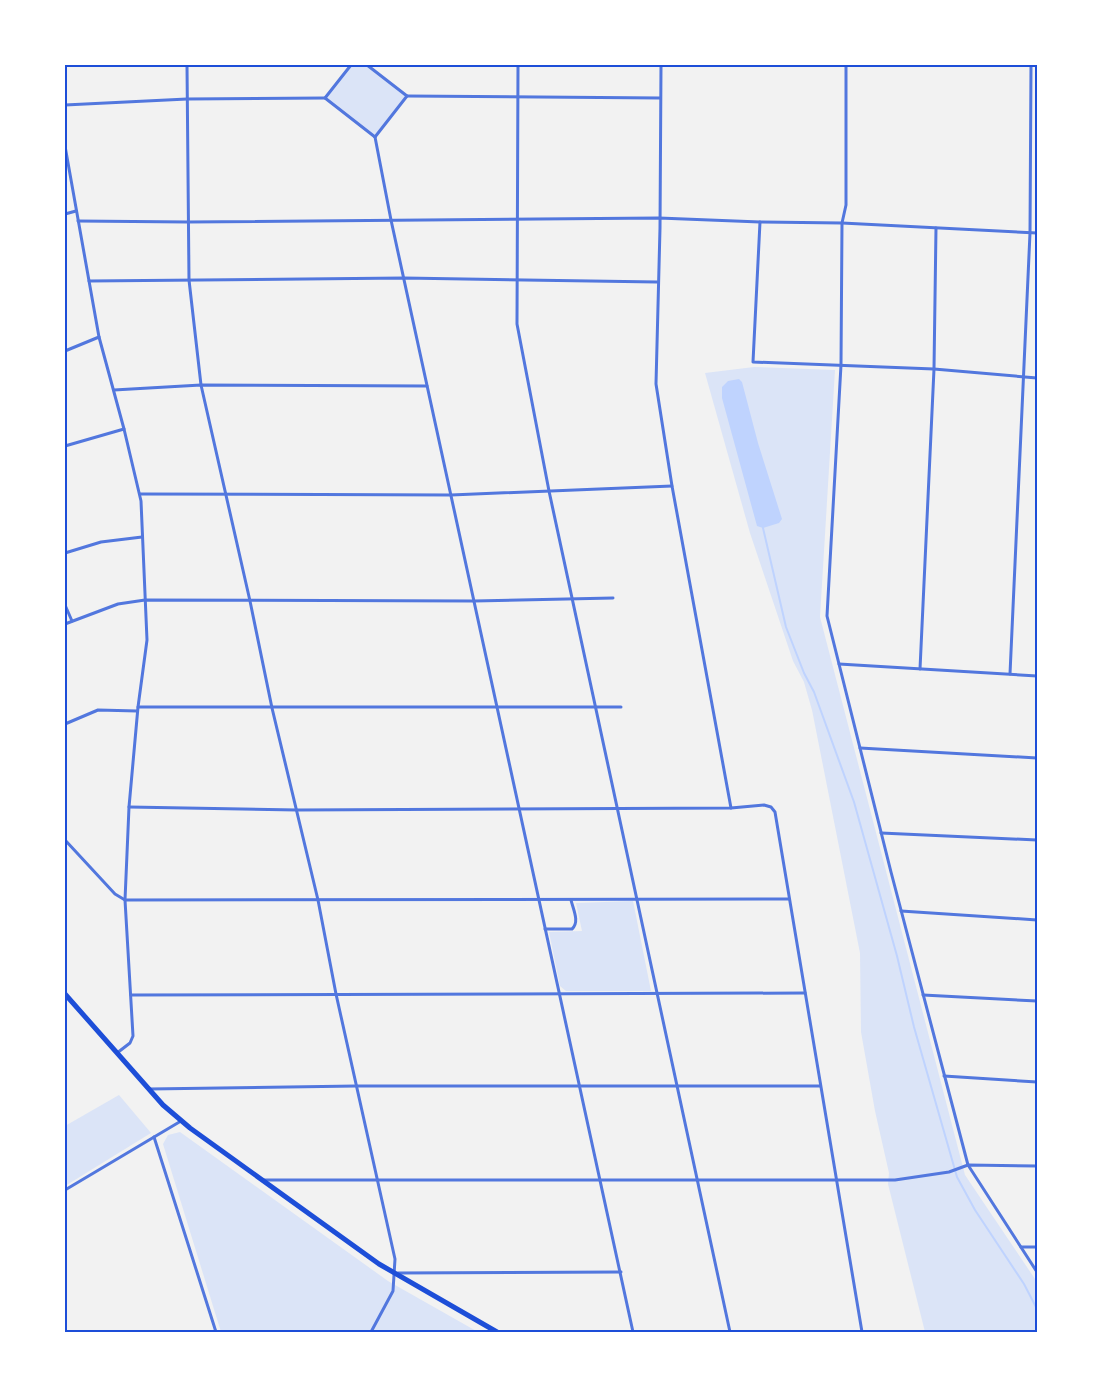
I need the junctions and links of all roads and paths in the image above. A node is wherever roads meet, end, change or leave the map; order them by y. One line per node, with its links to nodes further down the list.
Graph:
1 (187, 65): 12 (street)
2 (351, 65): 10 (street)
3 (367, 65): 8 (street)
4 (518, 65): 9 (street)
5 (661, 65): 11 (street)
6 (846, 65): 24 (street)
7 (1031, 65): 26 (street)
8 (407, 96): 9 (street); 14 (street)
9 (518, 97): 11 (street); 19 (street)
10 (325, 98): 12 (street); 14 (street)
11 (660, 98): 18 (street)
12 (187, 99): 13 (street); 22 (street)
13 (65, 105)
14 (375, 137): 20 (street)
15 (65, 146): 16 (street)
16 (76, 212): 17 (street); 21 (street)
17 (65, 214)
18 (659, 218): 19 (street); 23 (street); 32 (street)
19 (518, 219): 20 (street); 30 (street)
20 (391, 220): 22 (street); 28 (street)
21 (78, 221): 22 (street); 31 (street)
22 (188, 222): 29 (street)
23 (760, 222): 24 (street); 35 (street)
24 (842, 223): 25 (street); 35 (street)
25 (936, 228): 26 (street); 36 (street)
26 (1030, 233): 27 (street); 37 (street)
27 (1037, 233)
28 (404, 278): 29 (street); 30 (street); 40 (street)
29 (189, 280): 31 (street); 39 (street)
30 (517, 280): 32 (street); 45 (street)
31 (89, 281): 33 (street)
32 (657, 282): 44 (street)
33 (99, 338): 34 (street); 41 (street)
34 (65, 351)
35 (841, 365): 36 (street); 59 (street)
36 (934, 369): 37 (street); 60 (street)
37 (1022, 378): 38 (street); 61 (street)
38 (1037, 378)
39 (201, 385): 40 (street); 41 (street); 47 (street)
40 (427, 386): 48 (street)
41 (114, 390): 42 (street)
42 (124, 429): 43 (street); 46 (street)
43 (65, 446)
44 (672, 486): 45 (street); 74 (street)
45 (550, 491): 48 (street); 53 (street)
46 (140, 494): 47 (street); 49 (street)
47 (225, 494): 48 (street); 54 (street)
48 (451, 495): 55 (street)
49 (142, 537): 50 (street); 52 (street)
50 (65, 553)
51 (613, 598): 53 (street)
52 (145, 600): 54 (street); 57 (street); 67 (street)
53 (573, 600): 55 (street); 63 (street)
54 (250, 601): 55 (street); 64 (street)
55 (474, 601): 65 (street)
56 (65, 605): 57 (street)
57 (72, 621): 58 (street)
58 (65, 624)
59 (839, 664): 60 (street); 69 (street)
60 (920, 669): 61 (street)
61 (1010, 674): 62 (street)
62 (1037, 676)
63 (596, 707): 65 (street); 66 (street); 73 (street)
64 (272, 708): 65 (street); 67 (street); 75 (street)
65 (497, 708): 72 (street)
66 (621, 708)
67 (138, 709): 68 (street); 71 (street)
68 (65, 724)
69 (860, 748): 70 (street); 76 (street)
70 (1037, 758)
71 (129, 807): 75 (street); 81 (street)
72 (519, 808): 73 (street); 75 (street); 83 (street)
73 (617, 808): 74 (street); 79 (street)
74 (731, 808): 80 (street)
75 (297, 810): 82 (street)
76 (881, 833): 78 (street); 85 (street)
77 (65, 840): 81 (street)
78 (1037, 840)
79 (637, 899): 80 (street); 84 (street); 93 (street)
80 (789, 899): 88 (street)
81 (125, 900): 82 (street); 90 (street)
82 (318, 900): 83 (street); 91 (street)
83 (539, 900): 84 (street); 87 (street)
84 (571, 900): 87 (street)
85 (901, 911): 86 (street); 94 (street)
86 (1037, 920)
87 (545, 929): 92 (street)
88 (805, 993): 93 (street); 101 (street)
89 (65, 994): 96 (main road)
90 (131, 994): 91 (street); 96 (street)
91 (336, 994): 92 (street); 99 (street)
92 (559, 994): 93 (street); 102 (street)
93 (658, 994): 100 (street)
94 (923, 995): 95 (street); 97 (street)
95 (1037, 1001)
96 (117, 1053): 103 (main road)
97 (944, 1076): 98 (street); 106 (street)
98 (1037, 1082)
99 (356, 1086): 102 (street); 103 (street); 109 (street)
100 (677, 1086): 101 (street); 102 (street); 111 (street)
101 (820, 1086): 112 (street)
102 (580, 1087): 110 (street)
103 (149, 1088): 104 (main road)
104 (181, 1120): 105 (street); 108 (main road)
105 (154, 1137): 113 (street); 119 (street)
106 (967, 1166): 107 (street); 112 (street); 114 (street)
107 (1037, 1166)
108 (262, 1180): 109 (street); 118 (main road)
109 (377, 1180): 110 (street); 118 (street)
110 (600, 1180): 111 (street); 116 (street)
111 (698, 1180): 112 (street); 123 (street)
112 (837, 1180): 124 (street)
113 (65, 1190)
114 (1021, 1246): 115 (street); 117 (street)
115 (1037, 1247)
116 (621, 1272): 118 (street); 122 (street)
117 (1037, 1272)
118 (395, 1273): 120 (street); 121 (main road)
119 (216, 1332)
120 (371, 1332)
121 (497, 1332)
122 (633, 1332)
123 (730, 1332)
124 (862, 1332)

